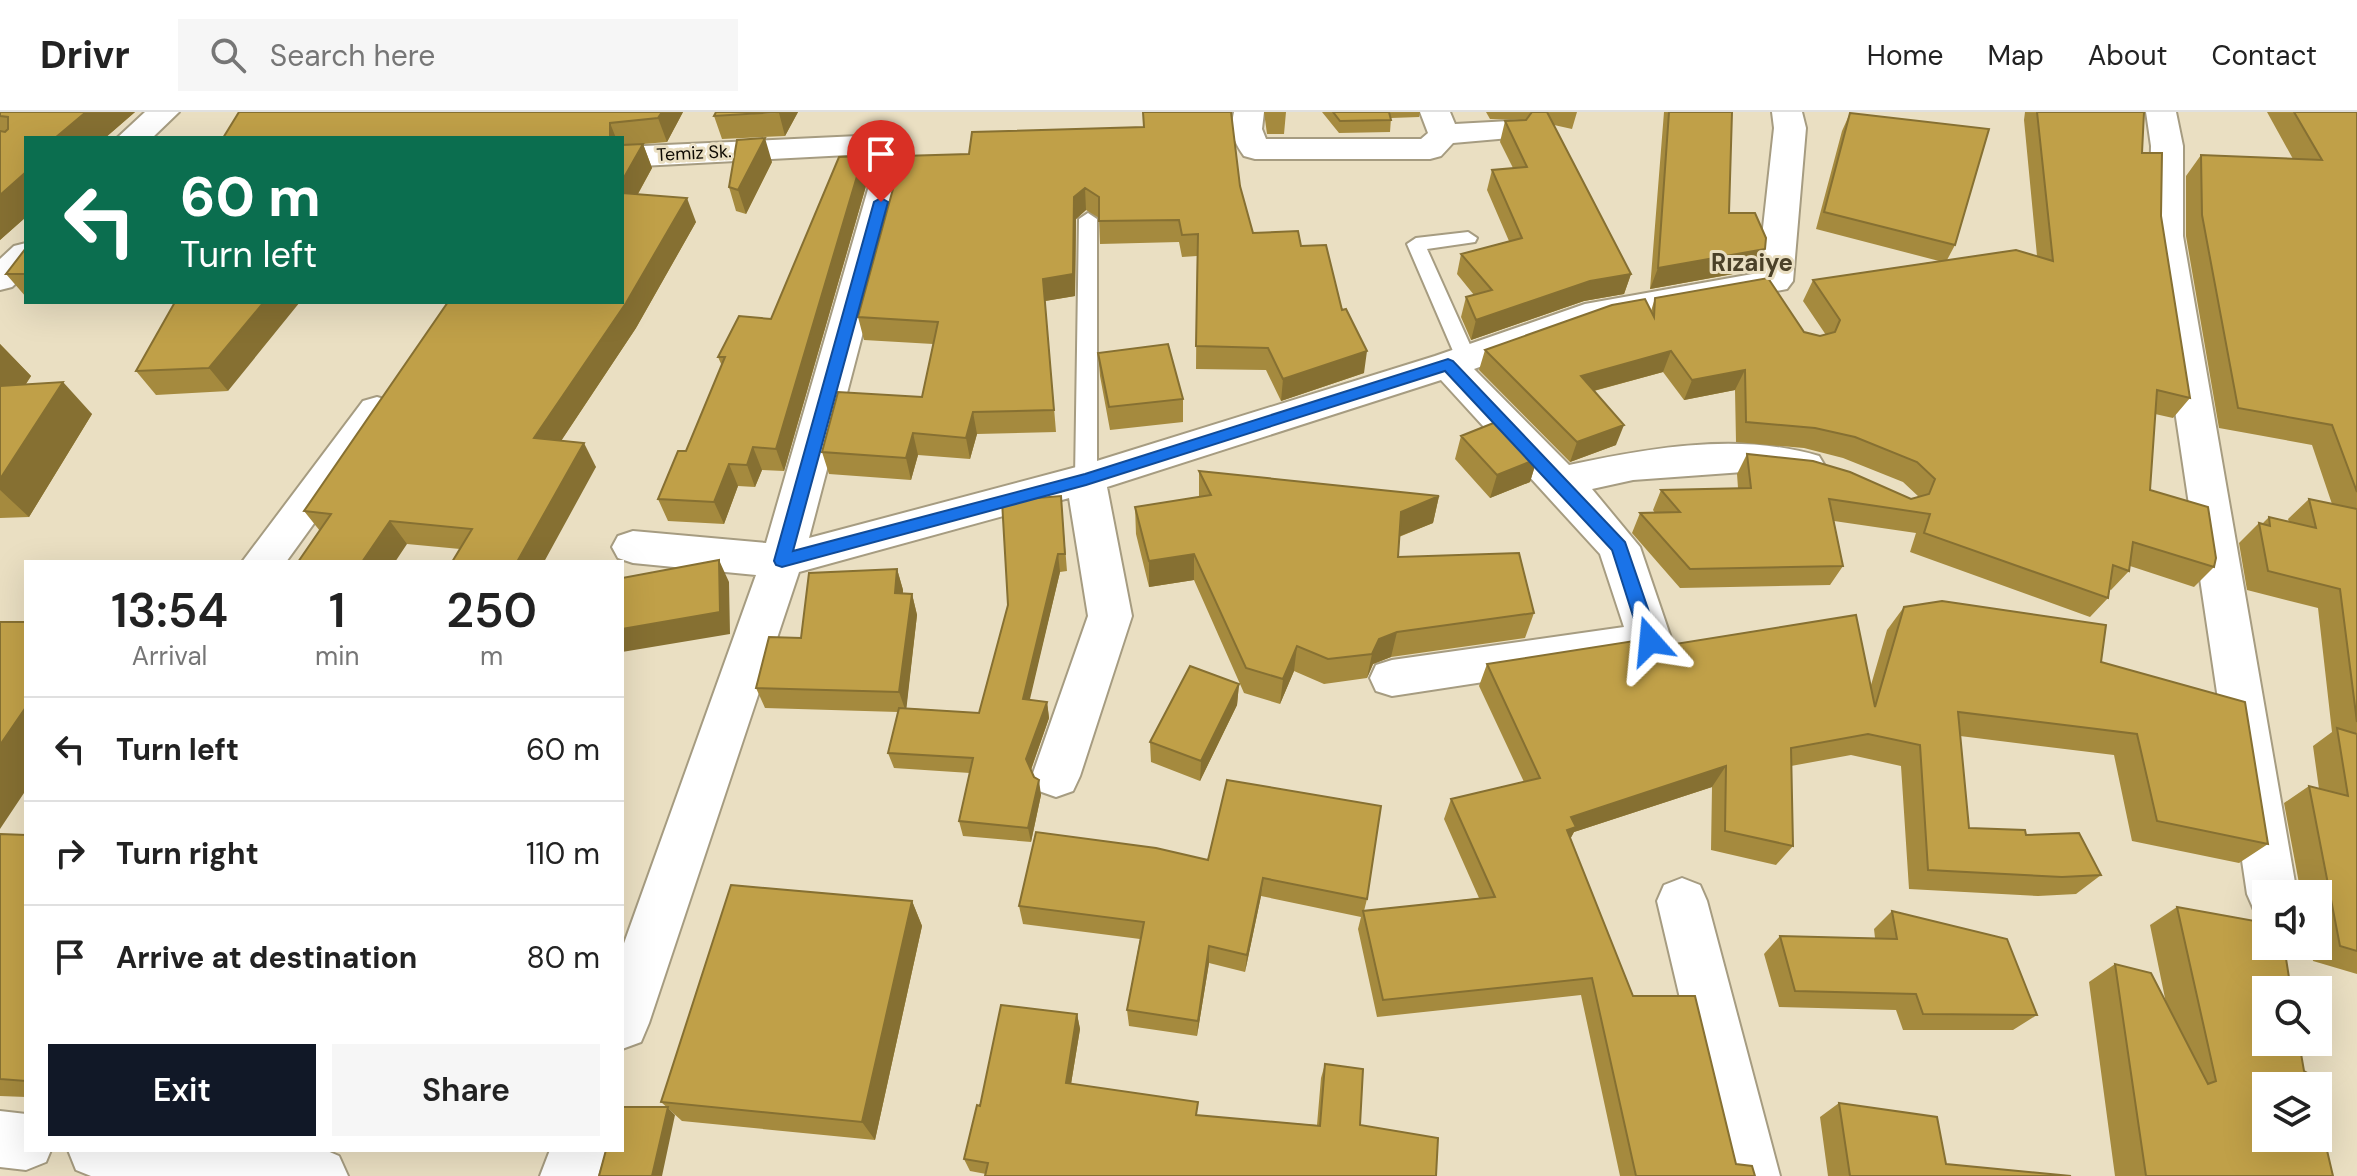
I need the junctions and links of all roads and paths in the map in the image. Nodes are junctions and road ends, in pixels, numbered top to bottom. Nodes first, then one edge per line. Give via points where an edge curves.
1 (164, 112) edge
2 (179, 112) edge
3 (870, 112) edge
4 (1249, 112) edge
5 (1787, 112) edge
6 (2161, 112) edge
7 (1439, 123) edge
8 (1510, 130) edge
9 (135, 136) edge
10 (153, 136) edge
11 (624, 157) edge
12 (885, 158) junction
13 (1088, 219) dead end
14 (24, 237) edge
15 (1468, 238) dead end
16 (24, 256) edge
17 (0, 258) edge
18 (0, 279) edge
19 (1457, 361) junction
20 (402, 376) edge
21 (1839, 473) edge
22 (1086, 479) junction
23 (1561, 481) junction
24 (633, 547) dead end
25 (264, 560) edge
26 (782, 561) junction
27 (1392, 678) dead end
28 (1056, 776) dead end
29 (2270, 880) edge
30 (1682, 901) dead end
31 (624, 1017) edge
32 (0, 1139) edge
33 (24, 1142) edge
34 (113, 1152) edge
35 (577, 1152) edge
36 (319, 1176) edge
37 (569, 1176) edge
38 (1751, 1176) edge

1 - 9 street
2 - 10 street
3 - 12 street
4 - 7 street via 1246,129 1255,149 1430,149
5 - 19 street via 1777,294 1598,312
6 - 29 street via 2167,146 2166,236
7 - 8 street
11 - 12 street, Temiz Sk.
12 - 26 street
13 - 22 lane
14 - 17 street
15 - 19 lane via 1416,244
16 - 18 street
19 - 22 street
19 - 23 street
20 - 25 street
21 - 23 street via 1757,457 1633,466
22 - 26 street
22 - 28 street via 1110,616
23 - 27 street via 1619,547 1650,641
24 - 26 street
26 - 31 street
30 - 38 street
32 - 33 street
34 - 36 street
35 - 37 street

